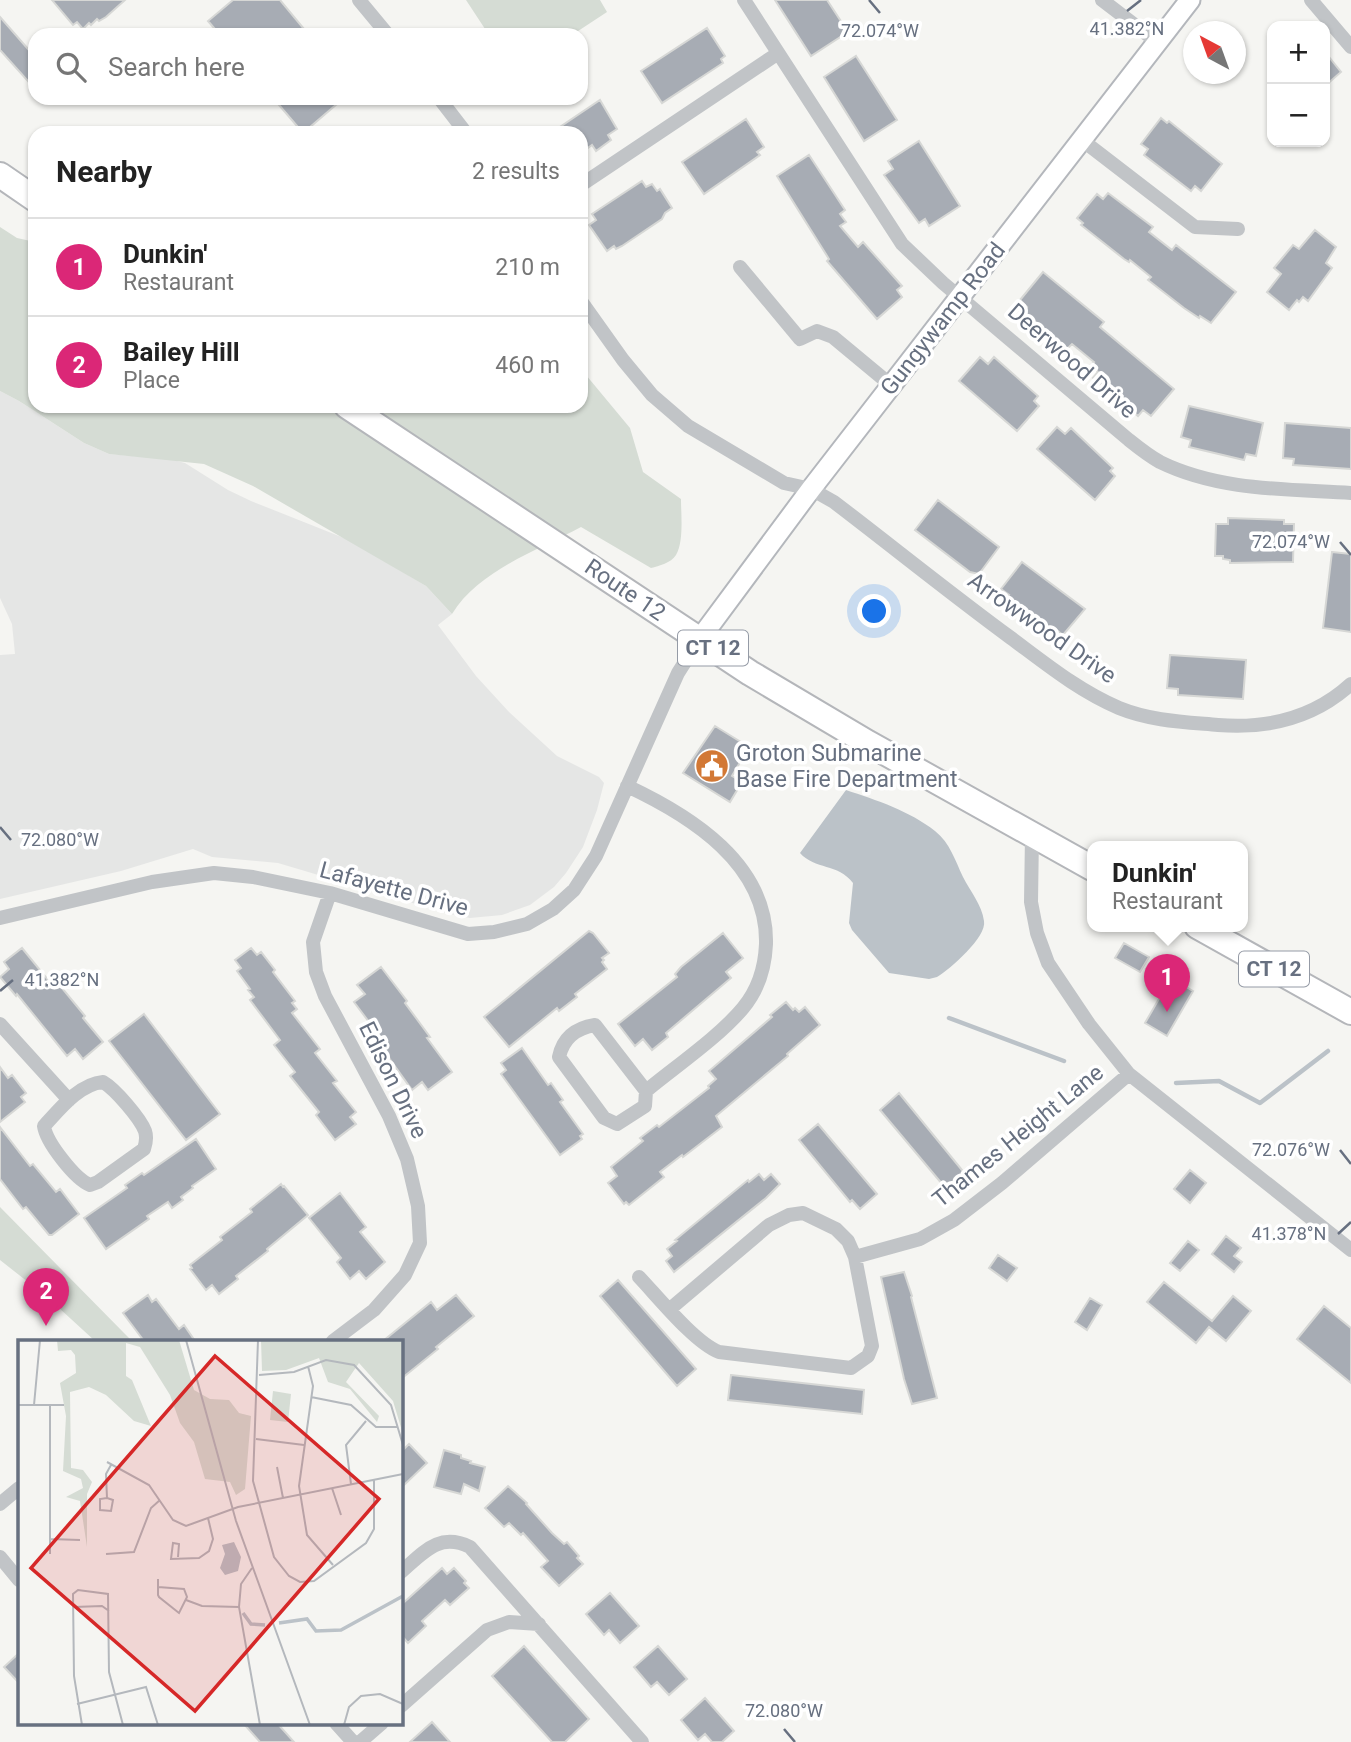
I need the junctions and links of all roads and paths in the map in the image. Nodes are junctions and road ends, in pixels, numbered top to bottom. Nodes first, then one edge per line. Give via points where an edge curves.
1 (359, 0) edge
2 (744, 0) edge
3 (1102, 0) edge
4 (1189, 0) edge
5 (1311, 0) edge
6 (382, 28) edge
7 (1157, 42) junction
8 (1351, 47) edge
9 (777, 54) junction
10 (444, 105) edge
11 (461, 126) edge
12 (1082, 140) junction
13 (0, 175) edge
14 (588, 180) edge
15 (28, 194) edge
16 (1238, 229) dead end
17 (740, 267) dead end
18 (960, 297) junction
19 (588, 311) edge
20 (892, 386) junction
21 (358, 413) edge
22 (811, 489) junction
23 (1351, 493) edge
24 (699, 640) junction
25 (1351, 684) edge
26 (627, 786) junction
27 (1032, 835) junction
28 (1087, 865) edge
29 (330, 893) junction
30 (0, 918) edge
31 (1208, 932) edge
32 (1351, 1012) edge
33 (0, 1024) edge
34 (1129, 1074) junction
35 (646, 1091) junction
36 (69, 1100) junction
37 (1351, 1250) edge
38 (855, 1257) junction
39 (639, 1277) dead end
40 (670, 1309) junction
41 (334, 1340) edge
42 (18, 1489) edge
43 (0, 1504) edge
44 (0, 1557) edge
45 (402, 1571) edge
46 (18, 1579) edge
47 (539, 1624) junction
48 (402, 1705) edge
49 (337, 1724) edge
50 (381, 1724) edge
51 (353, 1742) edge
52 (360, 1742) edge
53 (642, 1742) edge

1 - 6 street
2 - 9 street, Deerwood Drive
3 - 7 street
4 - 7 street, Gungywamp Road
5 - 8 street
7 - 12 street, Gungywamp Road
9 - 14 street
9 - 18 street, Deerwood Drive via 902,244
10 - 11 street
12 - 16 street via 1195,227
12 - 18 street, Gungywamp Road
13 - 15 highway
17 - 20 street via 800,339 817,331 833,337
18 - 20 street, Gungywamp Road
18 - 23 street, Deerwood Drive via 1158,461 1238,486
19 - 22 street, Arrowwood Drive via 645,386 688,426 784,483
20 - 22 street, Gungywamp Road
21 - 24 highway, Route 12 / CT 12
22 - 24 street, Gungywamp Road
22 - 25 street, Arrowwood Drive via 1069,681 1120,708 1167,721 1263,725 1314,711
24 - 26 street, Lafayette Drive via 678,673
24 - 27 highway, Route 12 / CT 12 via 809,709
26 - 29 street, Lafayette Drive via 596,856 574,890 554,909 527,924 468,934
26 - 35 street via 708,834 737,860 760,904 766,933 765,960 744,1007
27 - 28 highway, Route 12 / CT 12
27 - 34 street via 1031,902 1048,962
29 - 30 street, Lafayette Drive via 214,873 152,882
29 - 41 street, Edison Drive via 313,942 316,972 407,1159 418,1206 420,1243 405,1275 382,1301
31 - 32 highway, CT 12
33 - 36 street
34 - 37 street
34 - 38 street, Thames Height Lane via 954,1220 920,1239
35 - 35 street via 595,1025 581,1028 562,1043 559,1057 604,1118 617,1124 645,1106
36 - 36 street via 44,1126 45,1136 85,1184 98,1182 144,1149 143,1127 111,1087 96,1083
38 - 40 street via 836,1229 803,1213 789,1214 769,1225
38 - 40 street via 872,1346 868,1356 851,1368 719,1352 708,1348
39 - 40 street
42 - 43 street
44 - 46 street
45 - 47 street via 439,1542 457,1541 470,1547
47 - 48 street via 509,1622 487,1630
47 - 53 street
49 - 51 street
50 - 52 street

